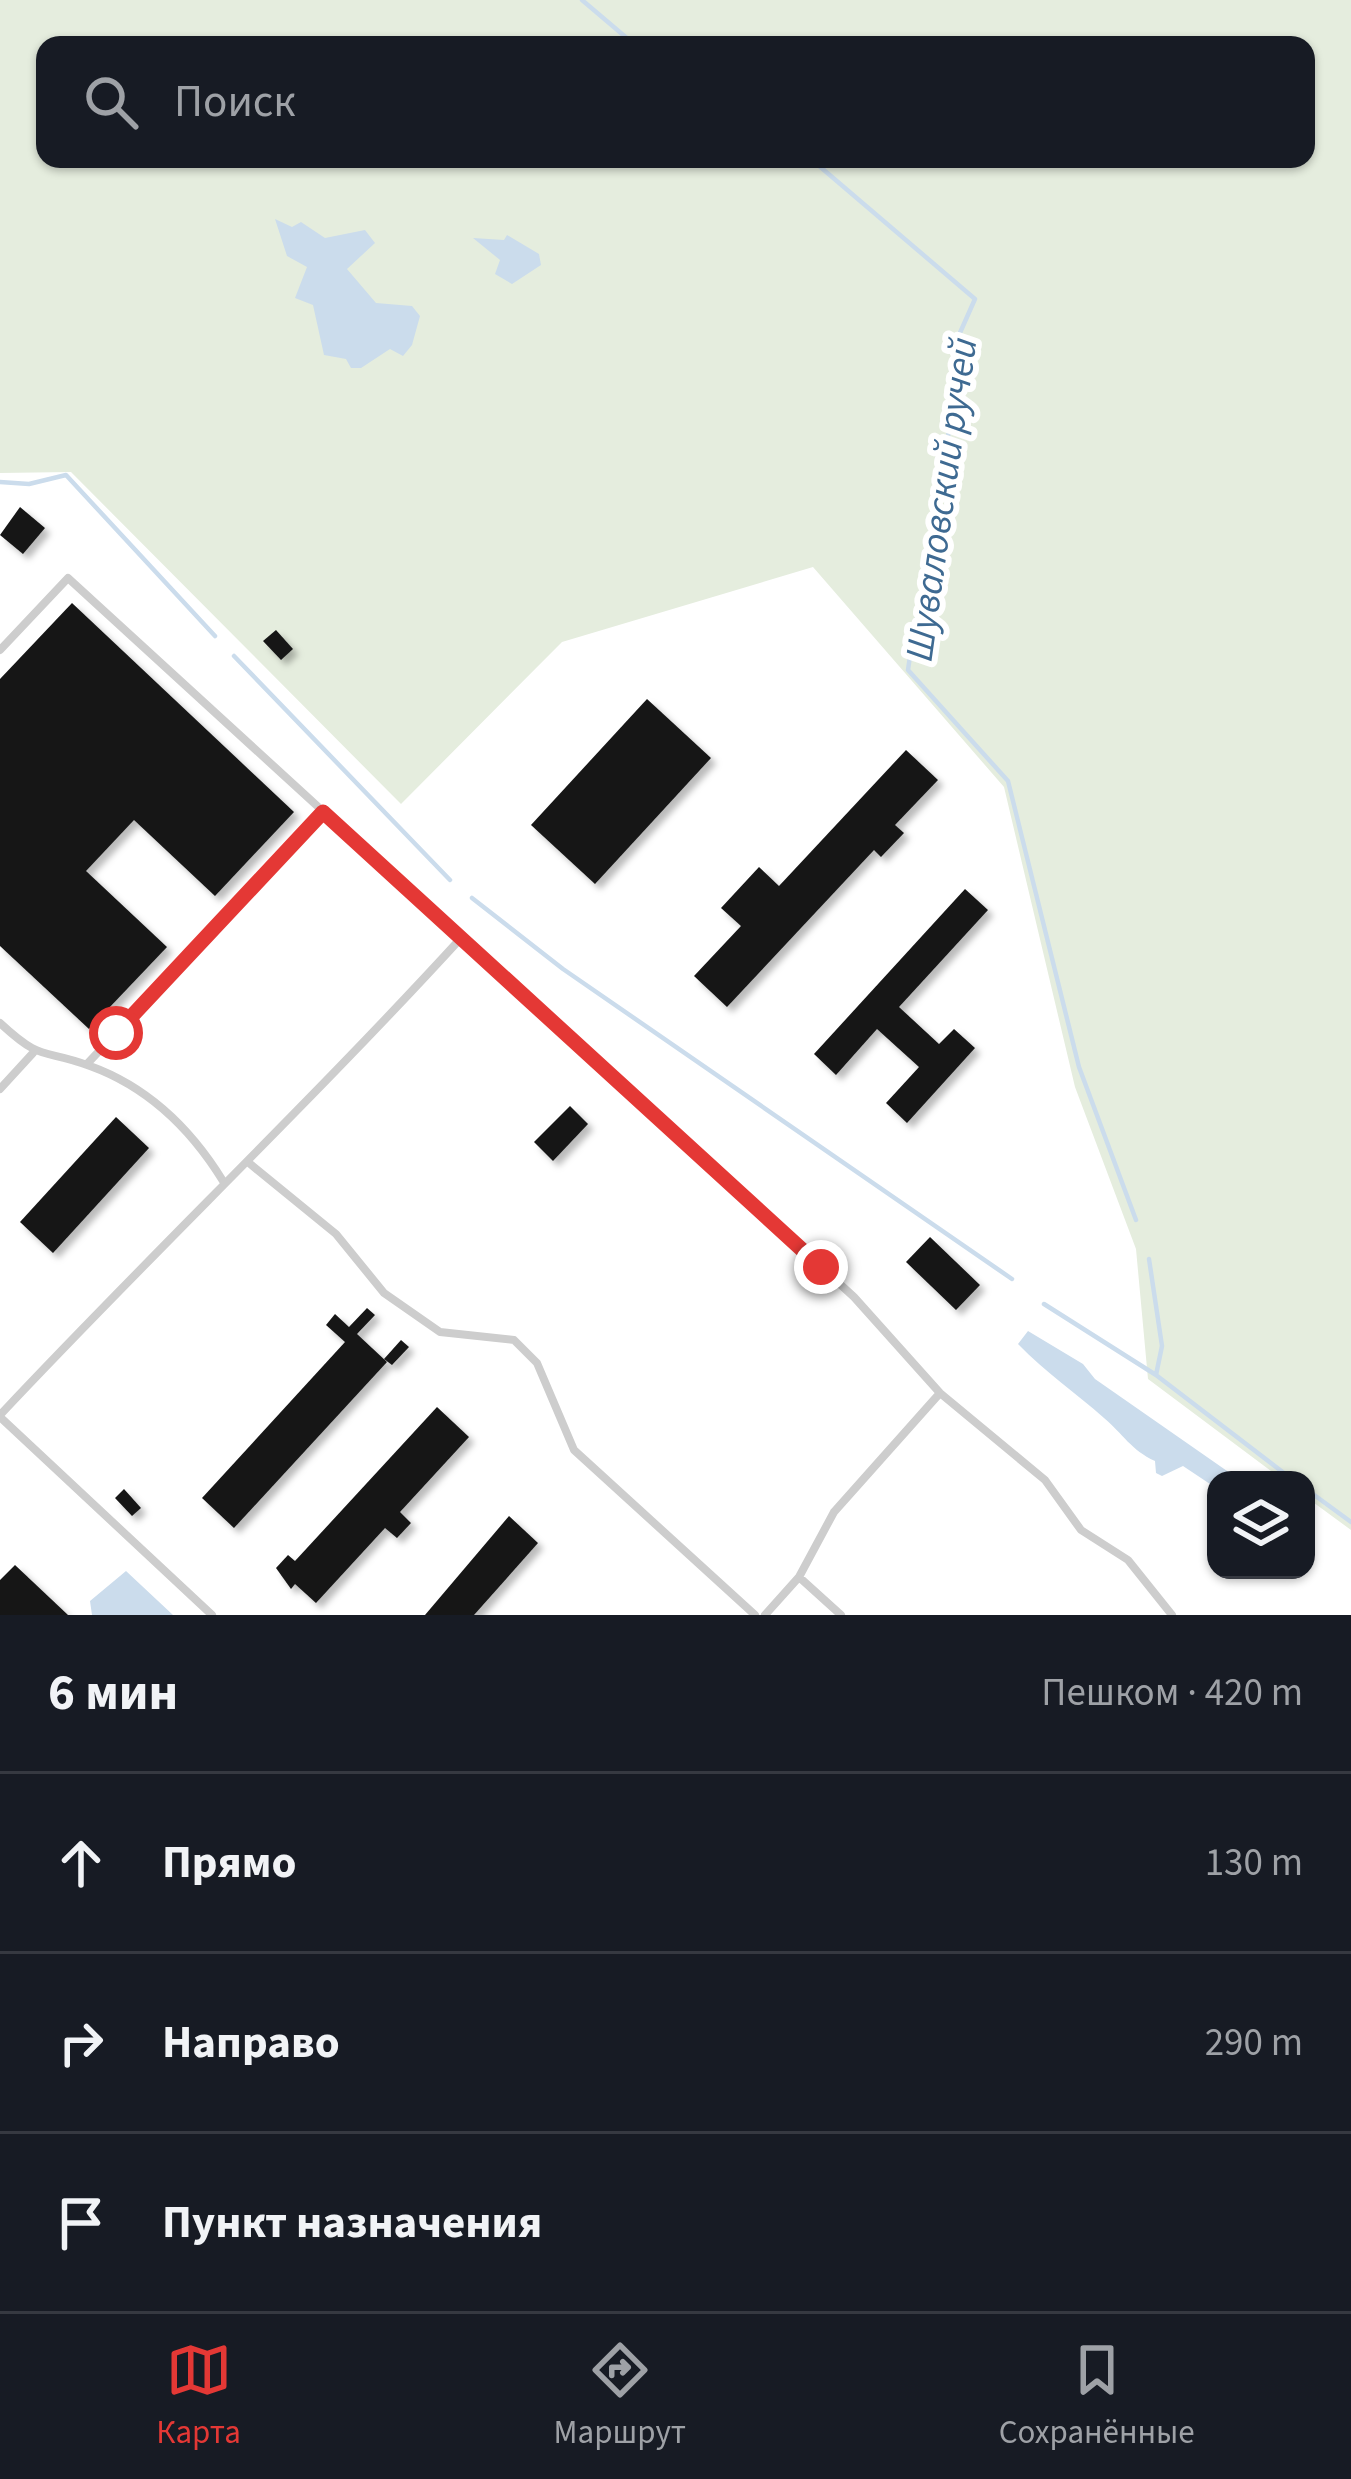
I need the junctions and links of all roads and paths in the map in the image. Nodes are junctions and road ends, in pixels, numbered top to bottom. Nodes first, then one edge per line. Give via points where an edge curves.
1 (0, 650) edge
2 (323, 812) junction
3 (462, 937) junction
4 (0, 1024) edge
5 (33, 1053) junction
6 (87, 1064) junction
7 (0, 1089) edge
8 (249, 1162) junction
9 (223, 1180) junction
10 (940, 1393) junction
11 (0, 1416) edge
12 (799, 1577) junction
13 (212, 1615) edge
14 (755, 1615) edge
15 (765, 1615) edge
16 (841, 1615) edge
17 (1172, 1615) edge

1 - 2 lane via 68,578
2 - 3 lane
2 - 6 lane
3 - 8 lane
3 - 10 lane via 854,1297
4 - 5 lane
5 - 6 lane
5 - 7 lane
6 - 9 lane via 132,1084 181,1124
8 - 9 lane
8 - 14 lane via 336,1234 384,1294 440,1332 514,1340 537,1364 574,1450
9 - 11 lane
10 - 12 lane via 834,1512
10 - 17 lane via 1045,1480 1082,1530 1128,1560
11 - 13 lane
12 - 15 lane
12 - 16 lane

